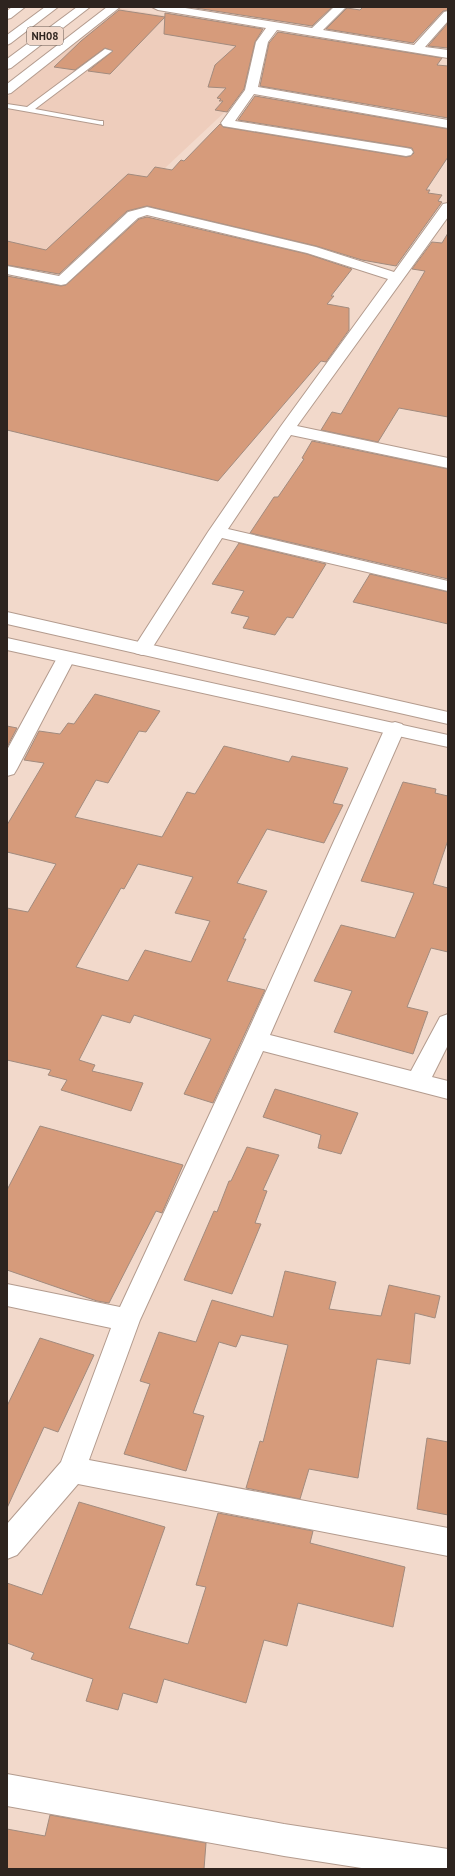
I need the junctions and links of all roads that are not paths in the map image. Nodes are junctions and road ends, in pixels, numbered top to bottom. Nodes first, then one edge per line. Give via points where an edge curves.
1 (19, 7) edge
2 (52, 7) edge
3 (84, 7) edge
4 (114, 7) edge
5 (158, 7) edge
6 (340, 7) edge
7 (211, 11) edge
8 (448, 14) edge
9 (7, 16) edge
10 (274, 25) junction
11 (315, 32) junction
12 (7, 41) edge
13 (418, 48) junction
14 (108, 51) dead end
15 (448, 54) edge
16 (7, 65) edge
17 (7, 90) edge
18 (251, 90) junction
19 (7, 106) edge
20 (28, 110) junction
21 (100, 123) dead end
22 (448, 124) edge
23 (406, 152) dead end
24 (448, 207) edge
25 (7, 270) edge
26 (396, 277) junction
27 (288, 429) junction
28 (448, 463) edge
29 (217, 532) junction
30 (448, 586) edge
31 (7, 618) edge
32 (7, 644) edge
33 (142, 649) junction
34 (66, 658) junction
35 (448, 718) edge
36 (395, 728) junction
37 (448, 741) edge
38 (7, 769) edge
39 (448, 1023) edge
40 (256, 1040) junction
41 (417, 1082) junction
42 (448, 1090) edge
43 (7, 1295) edge
44 (127, 1320) junction
45 (72, 1470) junction
46 (448, 1542) edge
47 (7, 1545) edge
48 (7, 1790) edge
49 (448, 1865) edge

1 - 9 main road
2 - 12 main road, NH08
3 - 16 main road, NH08
4 - 17 main road
5 - 7 main road
6 - 11 main road
7 - 10 main road
8 - 13 main road
10 - 11 main road
10 - 18 main road via 262,42
11 - 13 main road
13 - 15 main road
14 - 20 lane
18 - 22 main road
18 - 23 main road via 227,123
19 - 20 lane
20 - 21 lane
24 - 26 main road
25 - 26 main road via 61,281 133,215 147,211 311,250
26 - 27 main road
27 - 28 main road
27 - 29 main road
29 - 30 main road
29 - 33 main road
31 - 33 main road
32 - 34 main road
33 - 35 main road
34 - 36 main road
34 - 38 main road
36 - 37 main road
36 - 40 main road
39 - 41 main road
40 - 41 main road
40 - 44 main road
41 - 42 main road
43 - 44 main road
44 - 45 main road
45 - 46 main road
45 - 47 main road
48 - 49 main road via 284,1840

